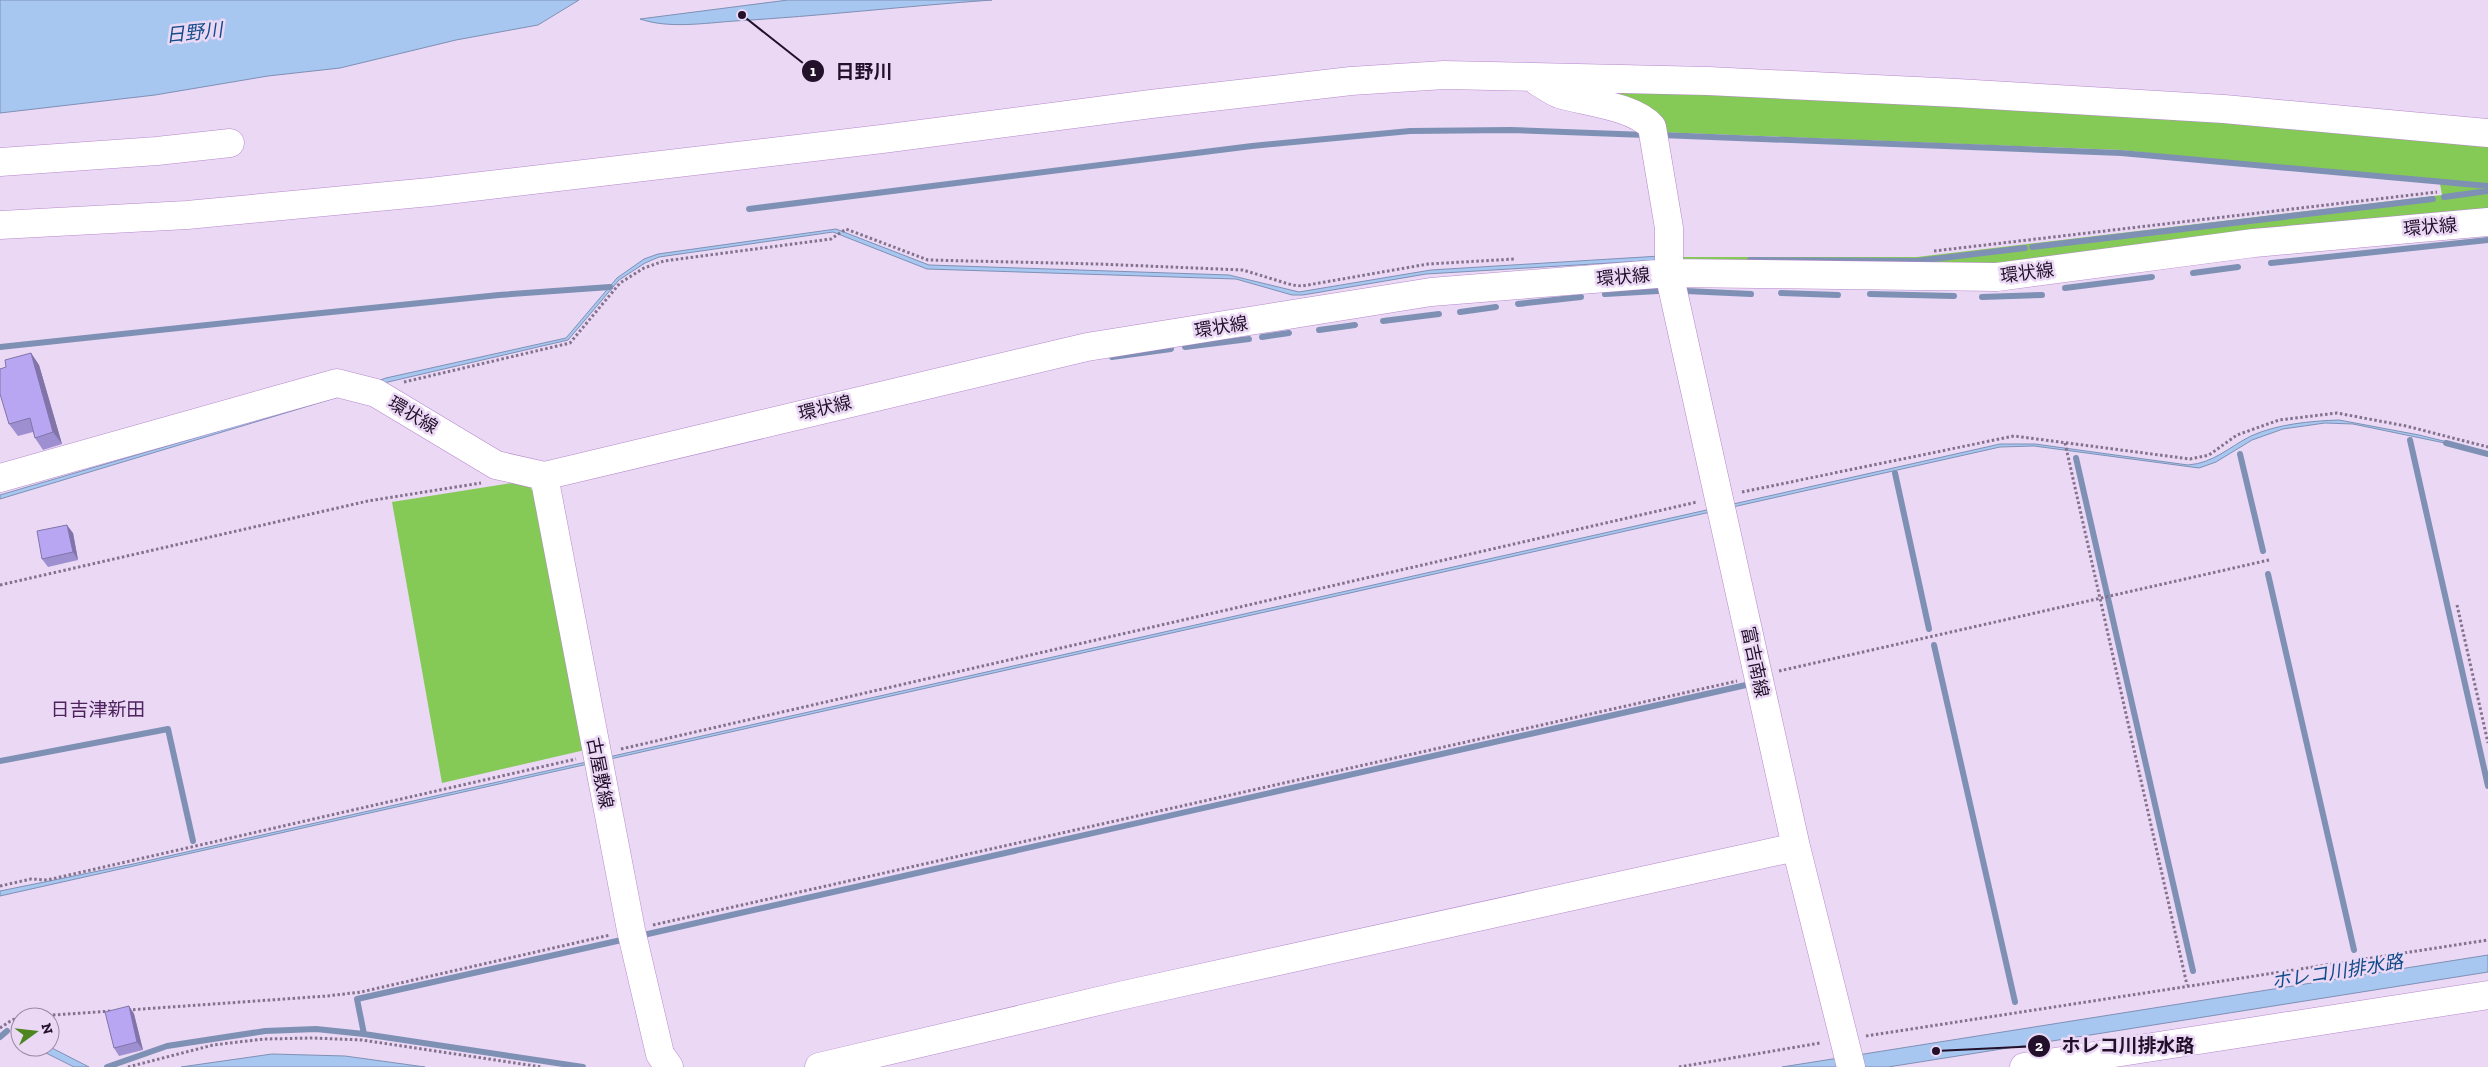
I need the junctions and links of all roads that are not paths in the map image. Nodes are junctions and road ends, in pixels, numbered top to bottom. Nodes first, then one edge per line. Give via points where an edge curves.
1 (1531, 77) junction
2 (2488, 133) edge
3 (230, 143) dead end
4 (0, 162) edge
5 (2488, 222) edge
6 (0, 225) edge
7 (1668, 273) junction
8 (544, 476) junction
9 (0, 478) edge
10 (1796, 847) junction
11 (2488, 995) edge
12 (1848, 1052) edge
13 (669, 1067) edge
14 (818, 1067) edge
15 (2024, 1067) edge

1 - 2 street via 1708,81 1977,94 2224,109
1 - 6 street via 1444,75 1351,81 440,191 187,216
1 - 7 street, 富吉南線 via 1557,93 1632,114 1646,120 1652,127 1669,228
3 - 4 street
5 - 7 street, 環状線 via 2254,243 1997,277
7 - 8 street, 環状線 via 1431,292 1087,347
7 - 10 street, 富吉南線
8 - 9 street, 環状線 via 496,465 376,393 337,383
8 - 13 street, 古屋敷線 via 631,930 660,1054
10 - 12 street, 富吉南線
10 - 14 street via 1124,995
11 - 15 street

